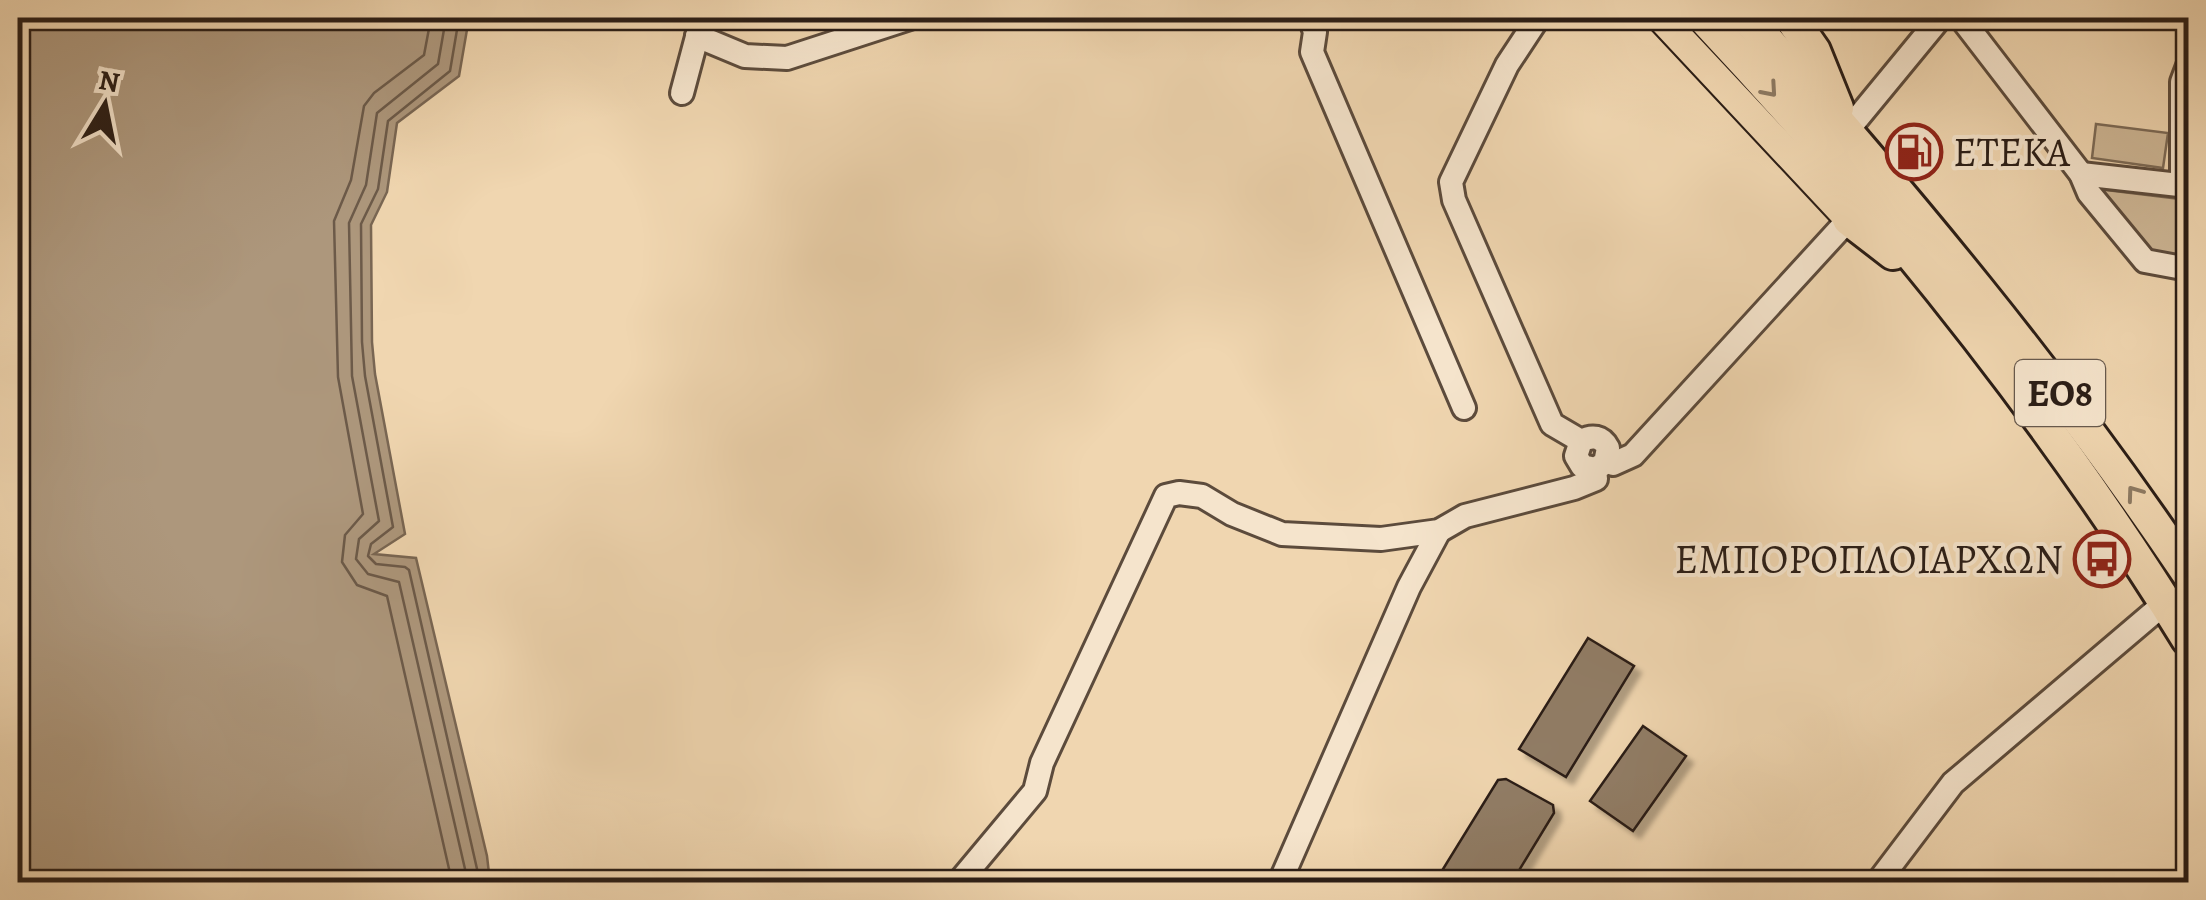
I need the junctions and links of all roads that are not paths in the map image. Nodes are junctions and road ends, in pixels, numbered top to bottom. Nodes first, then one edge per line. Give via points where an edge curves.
1 (910, 18) edge
2 (1310, 18) edge
3 (1538, 18) edge
4 (1660, 18) edge
5 (1704, 18) edge
6 (1747, 18) edge
7 (1791, 18) edge
8 (1940, 18) edge
9 (1961, 18) edge
10 (700, 27) edge
11 (2188, 66) edge
12 (682, 93) dead end
13 (1846, 130) junction
14 (2081, 174) junction
15 (2185, 186) edge
16 (1848, 220) junction
17 (2188, 269) edge
18 (1943, 294) junction
19 (1464, 408) dead end
20 (1605, 467) junction
21 (1439, 530) junction
22 (2188, 574) edge
23 (2166, 602) junction
24 (2188, 639) edge
25 (959, 882) edge
26 (1280, 882) edge
27 (1878, 882) edge

1 - 10 street via 787,58 745,56
2 - 19 street via 1312,52
3 - 20 street via 1507,65 1451,182 1552,424 1581,441 1600,439 1608,448
4 - 16 main road
5 -> 18 highway, ΕΟ8
6 - 13 highway, ΕΟ8
7 - 13 highway via 1814,50
8 - 13 street
9 - 14 street
10 - 12 street
11 - 15 street via 2182,82
22 -> 13 highway, ΕΟ8 via 2080,419
14 - 15 street
14 - 17 street via 2145,262
16 - 18 highway
16 - 20 street via 1633,456
18 - 23 highway, ΕΟ8
20 - 21 street via 1574,488 1465,516
21 - 25 street via 1381,540 1282,534 1202,496 1166,496 1034,791
21 - 26 street
23 - 24 highway, ΕΟ8
23 - 27 street via 1953,782

